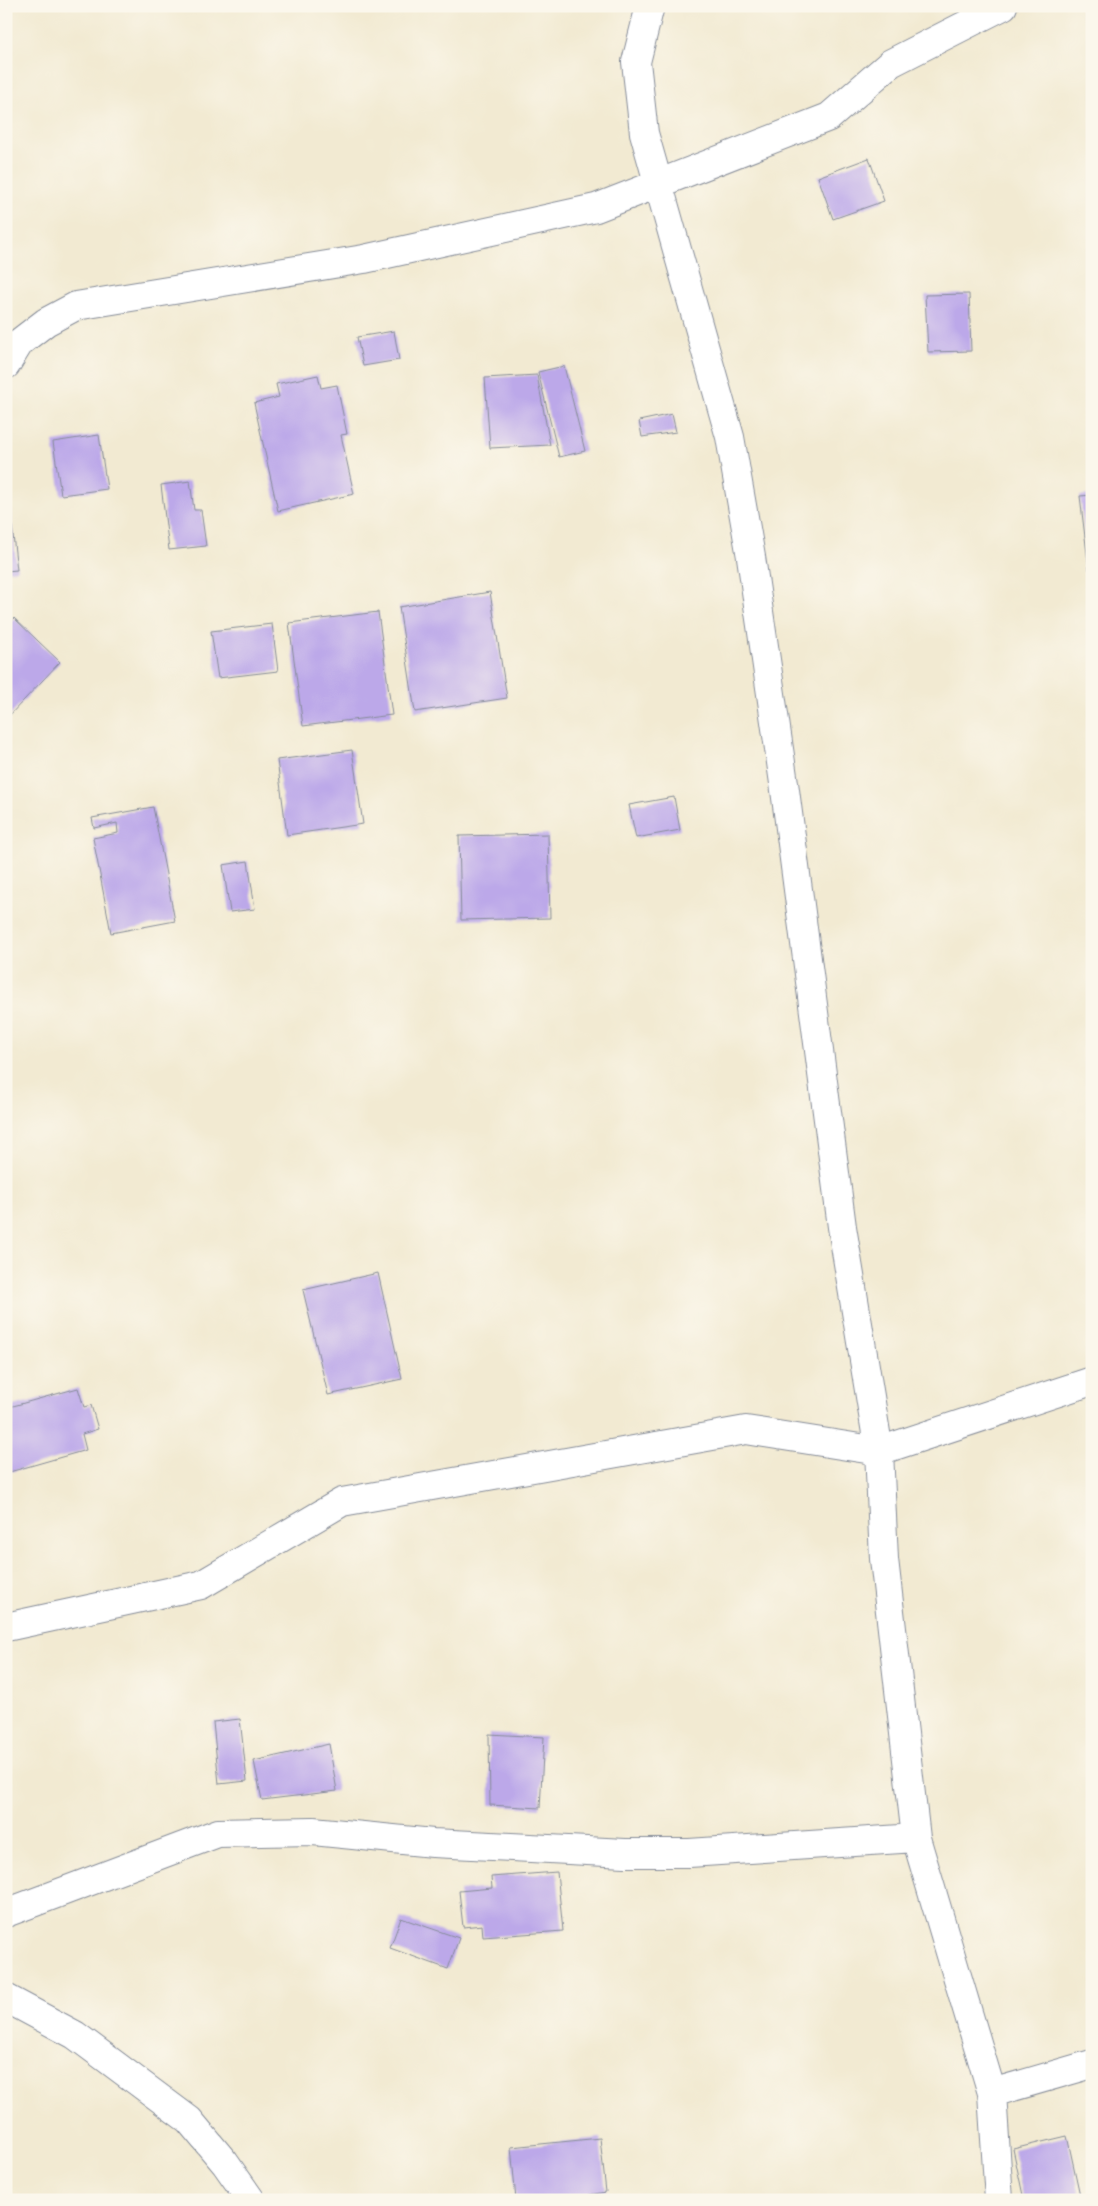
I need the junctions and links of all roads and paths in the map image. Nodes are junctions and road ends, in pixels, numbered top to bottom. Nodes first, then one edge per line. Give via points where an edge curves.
1 (650, 6) edge
2 (1003, 6) edge
3 (657, 183) junction
4 (6, 365) edge
5 (1092, 1381) edge
6 (879, 1452) junction
7 (6, 1627) edge
8 (916, 1838) junction
9 (6, 1913) edge
10 (6, 1998) edge
11 (1092, 2064) edge
12 (992, 2093) junction
13 (251, 2200) edge
14 (999, 2200) edge

1 - 3 street via 636,62 644,133
2 - 3 street via 892,63 829,117
3 - 4 street via 596,208 364,259 76,306 46,322 20,342
3 - 6 street via 730,437 735,465 785,790 842,1227
5 - 6 street
6 - 7 street via 746,1430 342,1502 201,1585
6 - 8 street via 884,1559
8 - 9 street via 690,1853 634,1853 433,1843 313,1831 218,1832
8 - 12 street
10 - 13 street via 75,2036 189,2120
11 - 12 street
12 - 14 street

